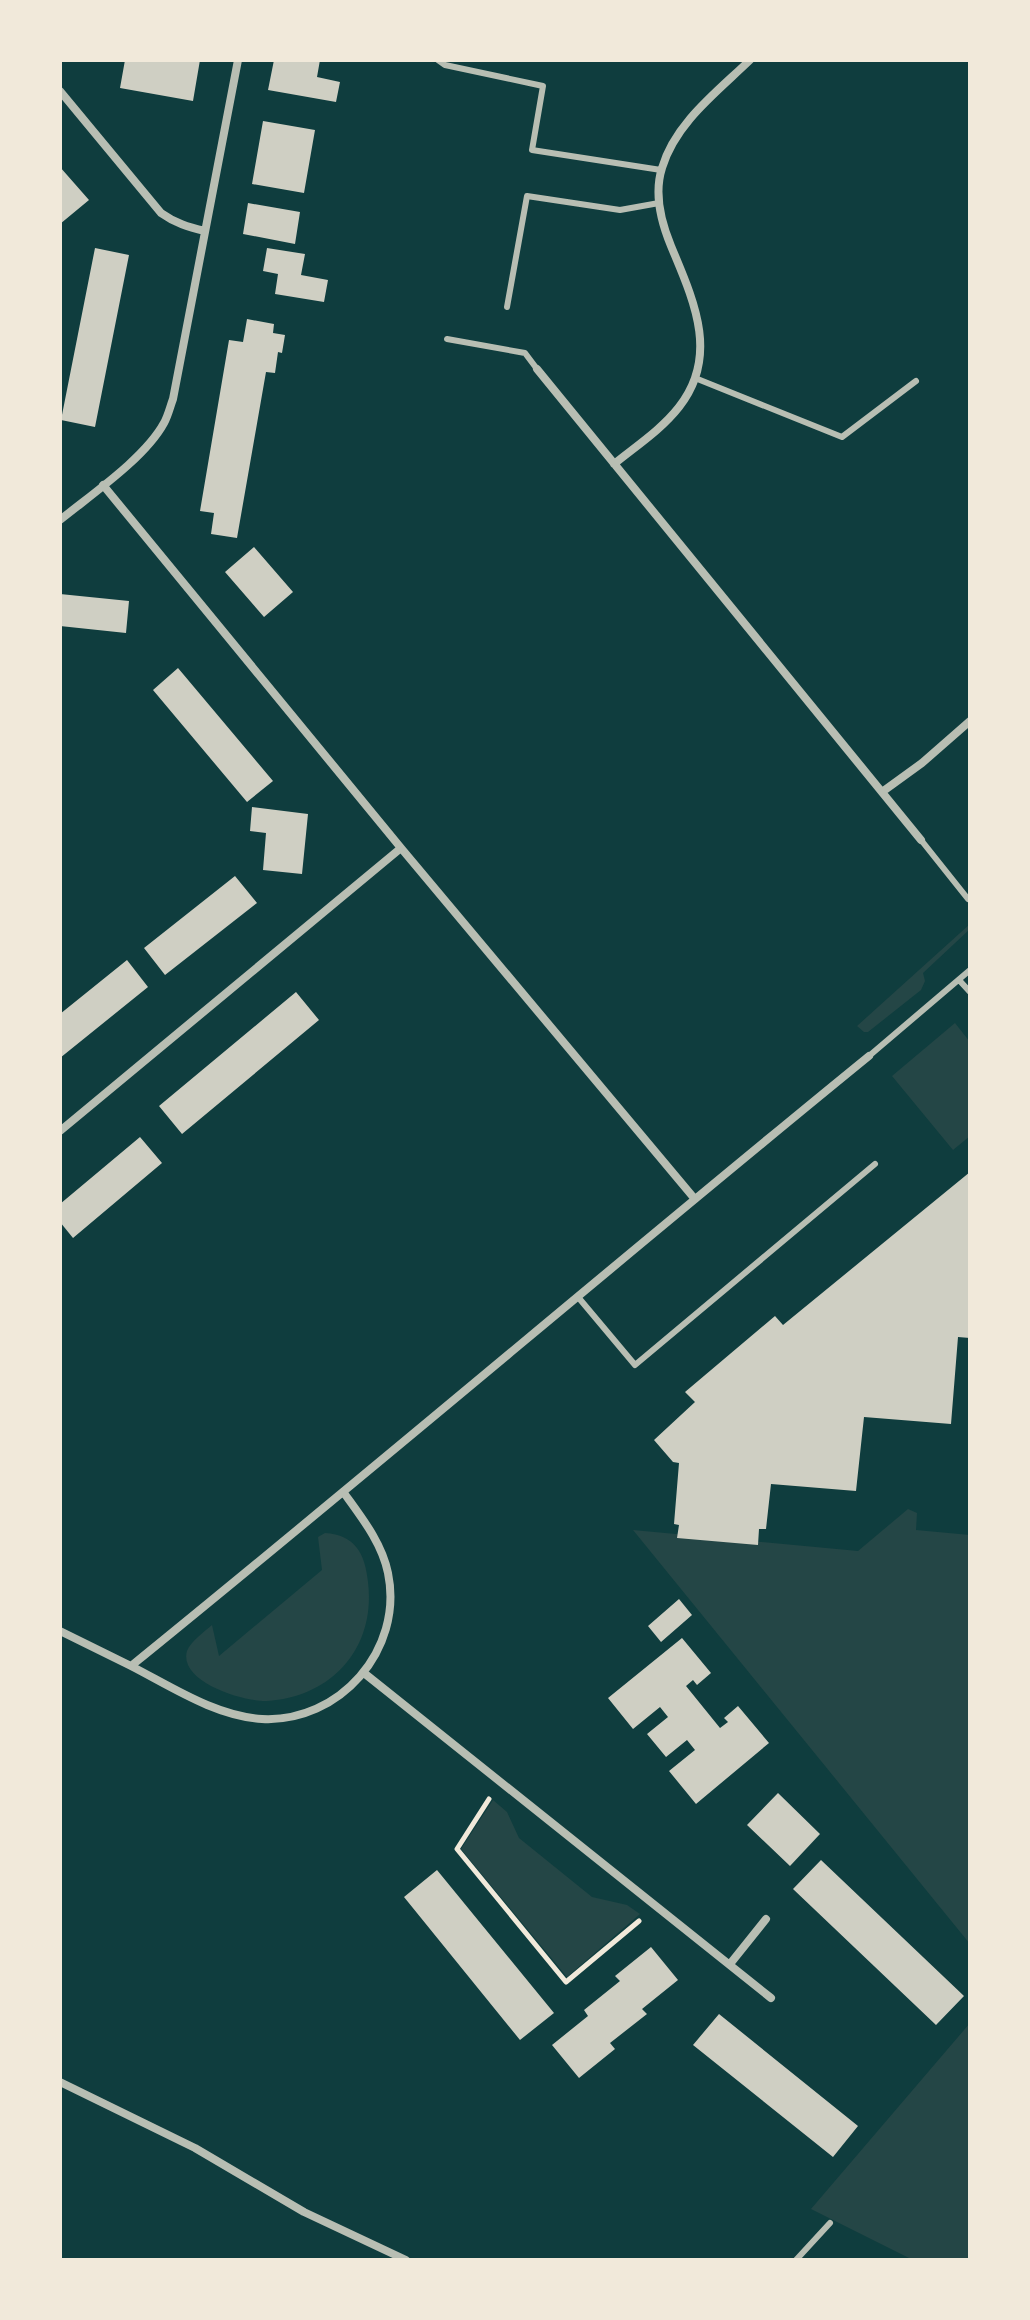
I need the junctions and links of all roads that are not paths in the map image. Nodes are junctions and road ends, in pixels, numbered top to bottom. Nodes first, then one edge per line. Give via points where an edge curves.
1 (238, 60) edge
2 (438, 60) edge
3 (750, 60) edge
4 (60, 91) edge
5 (661, 170) junction
6 (659, 203) junction
7 (205, 231) junction
8 (507, 307) dead end
9 (447, 339) dead end
10 (537, 369) joint
11 (695, 378) junction
12 (916, 381) dead end
13 (614, 464) junction
14 (103, 485) junction
15 (60, 520) edge
16 (970, 721) edge
17 (882, 792) junction
18 (921, 840) joint
19 (401, 848) junction
20 (968, 899) dead end
21 (970, 970) edge
22 (959, 980) junction
23 (970, 992) edge
24 (869, 1056) joint
25 (60, 1131) edge
26 (875, 1164) dead end
27 (694, 1198) junction
28 (578, 1297) junction
29 (344, 1493) junction
30 (60, 1631) edge
31 (131, 1666) junction
32 (364, 1673) junction
33 (766, 1919) dead end
34 (730, 1964) junction
35 (771, 1998) dead end
36 (60, 2082) edge
37 (830, 2223) dead end
38 (390, 2257) edge
39 (406, 2260) edge
40 (796, 2260) edge

1 - 7 street
2 - 5 lane via 543,86 532,150
3 - 5 street via 679,133
4 - 7 street via 161,213
5 - 6 street
6 - 8 lane via 620,210 527,196
6 - 11 street via 699,323
7 - 14 street via 166,420 154,439
9 - 10 lane via 525,353
10 - 13 street
11 - 12 lane via 842,437
11 - 13 street via 678,408
13 - 17 street
14 - 15 street
14 - 19 street
16 - 17 street
17 - 18 street
18 - 20 lane
19 - 25 street
19 - 27 street
21 - 22 lane
22 - 23 lane
22 - 24 lane
24 - 27 street
26 - 28 lane via 635,1365
27 - 28 street
28 - 29 street
29 - 31 street
29 - 32 street via 379,1548 390,1587 387,1623
30 - 31 street
31 - 32 street via 218,1709 259,1719 317,1709
32 - 34 street
33 - 34 street
34 - 35 street
36 - 38 street via 195,2148
37 - 40 lane
38 - 39 street

